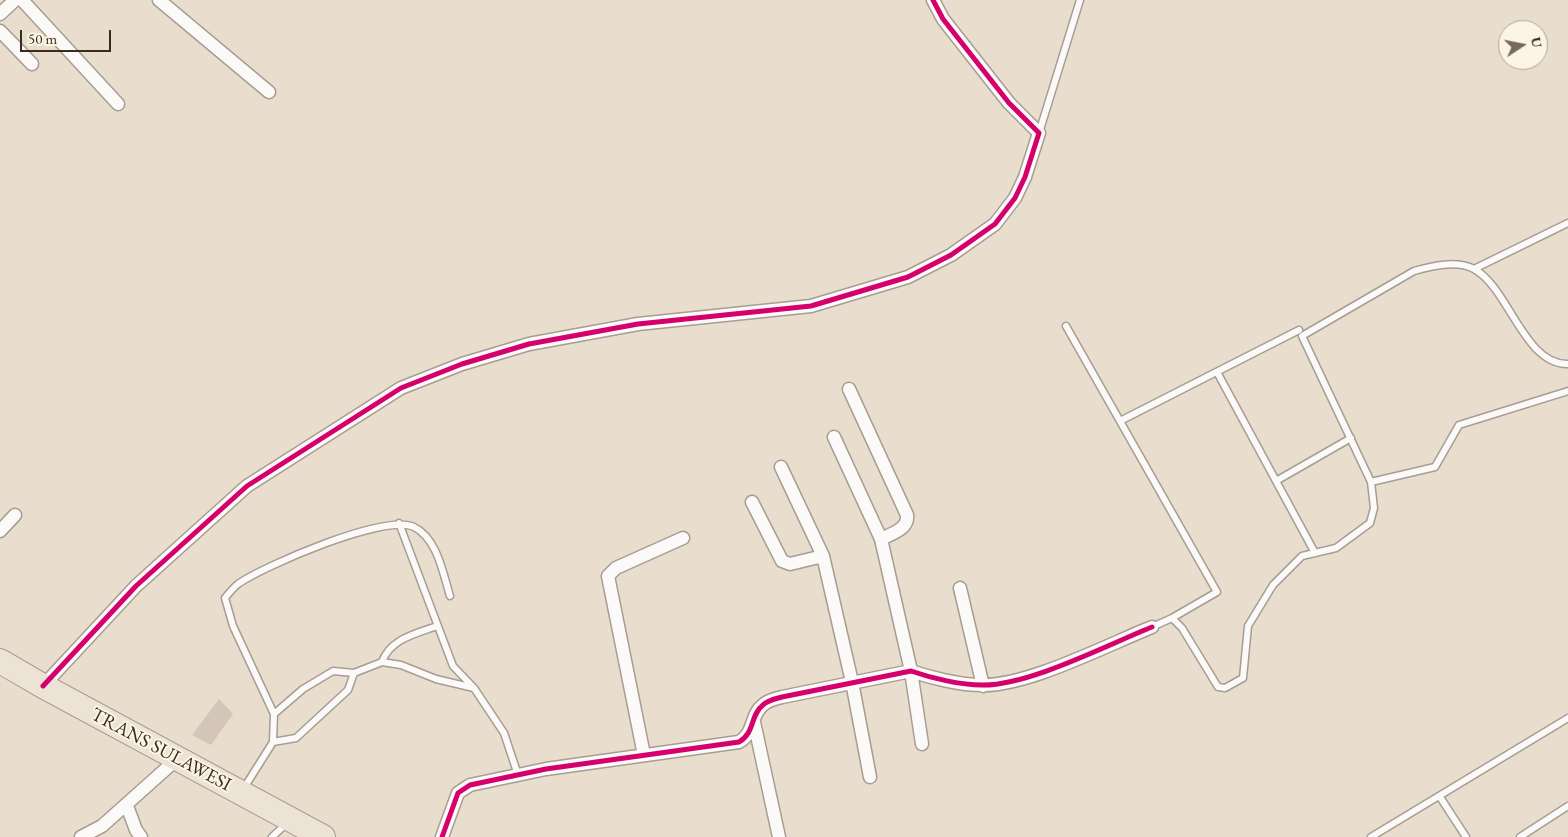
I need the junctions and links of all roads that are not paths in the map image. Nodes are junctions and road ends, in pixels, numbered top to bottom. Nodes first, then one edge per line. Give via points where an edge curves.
1 (15, 0) edge
2 (22, 0) edge
3 (159, 0) edge
4 (933, 0) edge
5 (1080, 0) edge
6 (0, 14) edge
7 (0, 31) edge
8 (32, 64) dead end
9 (269, 92) dead end
10 (118, 104) dead end
11 (1039, 133) junction
12 (1568, 223) edge
13 (1474, 269) junction
14 (1066, 326) dead end
15 (1299, 330) dead end
16 (1568, 364) edge
17 (1217, 372) junction
18 (849, 389) dead end
19 (1568, 392) edge
20 (1120, 421) junction
21 (834, 438) dead end
22 (1351, 438) junction
23 (781, 467) dead end
24 (1276, 481) junction
25 (1371, 482) junction
26 (752, 502) dead end
27 (15, 515) dead end
28 (398, 523) junction
29 (0, 531) edge
30 (683, 538) dead end
31 (880, 540) junction
32 (1315, 553) junction
33 (823, 556) junction
34 (960, 588) dead end
35 (450, 596) dead end
36 (1172, 618) junction
37 (436, 626) junction
38 (1152, 627) joint
39 (0, 661) edge
40 (382, 662) junction
41 (911, 670) junction
42 (354, 674) junction
43 (852, 682) junction
44 (43, 686) junction
45 (983, 686) junction
46 (474, 688) junction
47 (274, 714) junction
48 (1568, 718) edge
49 (754, 722) junction
50 (273, 742) junction
51 (922, 744) dead end
52 (644, 755) junction
53 (177, 760) junction
54 (518, 775) junction
55 (870, 777) dead end
56 (241, 792) junction
57 (1440, 796) junction
58 (127, 806) junction
59 (1568, 806) edge
60 (289, 820) junction
61 (81, 837) edge
62 (141, 837) edge
63 (272, 837) edge
64 (323, 837) edge
65 (442, 837) edge
66 (779, 837) edge
67 (1370, 837) edge
68 (1466, 837) edge
69 (1520, 837) edge

1 - 6 street
2 - 10 street
3 - 9 street
4 - 11 street via 942,18 1009,103
5 - 11 lane
7 - 8 street
11 - 44 street via 1015,198 994,224 951,255 908,277 811,306 638,324 529,344 462,364 400,388 247,486 136,586
12 - 13 lane
13 - 16 lane via 1492,285 1531,343 1554,362
13 - 22 lane via 1448,265 1414,272 1302,336
14 - 20 lane
15 - 17 lane
17 - 20 lane
17 - 24 lane
18 - 31 street via 908,519 901,528
19 - 25 lane via 1460,425 1435,467
20 - 36 lane via 1217,592
21 - 31 street
22 - 24 lane
22 - 25 lane
23 - 33 street
24 - 32 lane
25 - 32 lane via 1374,508 1370,524 1336,548
26 - 33 street via 782,561 790,564
27 - 29 street
28 - 35 lane via 413,526 426,536 436,553
28 - 37 lane
28 - 47 lane via 325,544 262,570 236,585 225,598 233,626
30 - 52 street via 616,568 608,576
31 - 41 street
32 - 36 lane via 1302,556 1273,585 1248,626 1243,678 1225,688 1218,688 1182,628
33 - 43 street
34 - 45 street
36 - 38 lane
37 - 40 lane via 392,645
37 - 46 lane via 453,666
38 - 45 street via 1024,678
39 - 44 highway, TRANS SULAWESI
40 - 42 lane
40 - 46 lane
41 - 43 street
41 - 45 street via 926,676
41 - 51 street
42 - 47 lane via 334,671 303,689
42 - 50 lane via 348,690 296,738
43 - 49 street via 764,703
43 - 55 street
44 - 53 highway, TRANS SULAWESI
46 - 54 lane via 504,732
47 - 50 lane
48 - 57 lane
49 - 52 street via 750,733 740,742
49 - 66 street
50 - 56 lane
52 - 54 street
53 - 56 highway, TRANS SULAWESI
53 - 58 street
54 - 65 street via 463,788 458,793
56 - 60 highway, TRANS SULAWESI
57 - 67 lane
57 - 68 lane
58 - 61 street via 102,826
58 - 62 street
59 - 69 lane
60 - 63 lane
60 - 64 highway, TRANS SULAWESI

